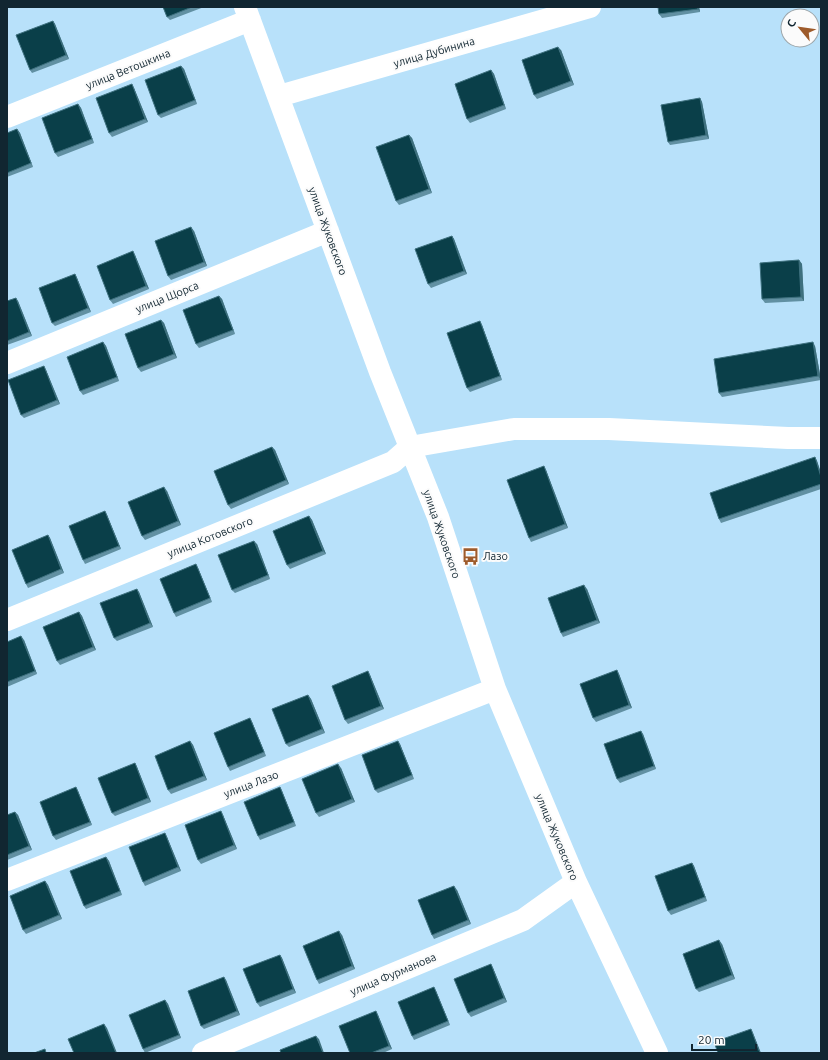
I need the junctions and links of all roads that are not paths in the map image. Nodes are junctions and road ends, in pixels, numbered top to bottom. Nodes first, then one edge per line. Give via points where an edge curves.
1 (590, 7) edge
2 (247, 14) edge
3 (279, 96) junction
4 (7, 117) edge
5 (328, 231) junction
6 (7, 362) edge
7 (821, 438) edge
8 (410, 447) junction
9 (7, 620) edge
10 (495, 689) junction
11 (7, 880) edge
12 (576, 882) junction
13 (203, 1053) edge
14 (657, 1053) edge

1 - 3 street, улица Дубинина
2 - 3 street, улица Жуковского
2 - 4 street, улица Ветошкина
3 - 5 street, улица Жуковского
5 - 6 street, улица Щорса
5 - 8 street, улица Жуковского
7 - 8 street via 609,429 514,429
8 - 9 street, улица Котовского via 393,462
8 - 10 street, улица Жуковского via 438,517
10 - 11 street, улица Лазо
10 - 12 street, улица Жуковского
12 - 13 street, улица Фурманова via 523,920
12 - 14 street, улица Жуковского

